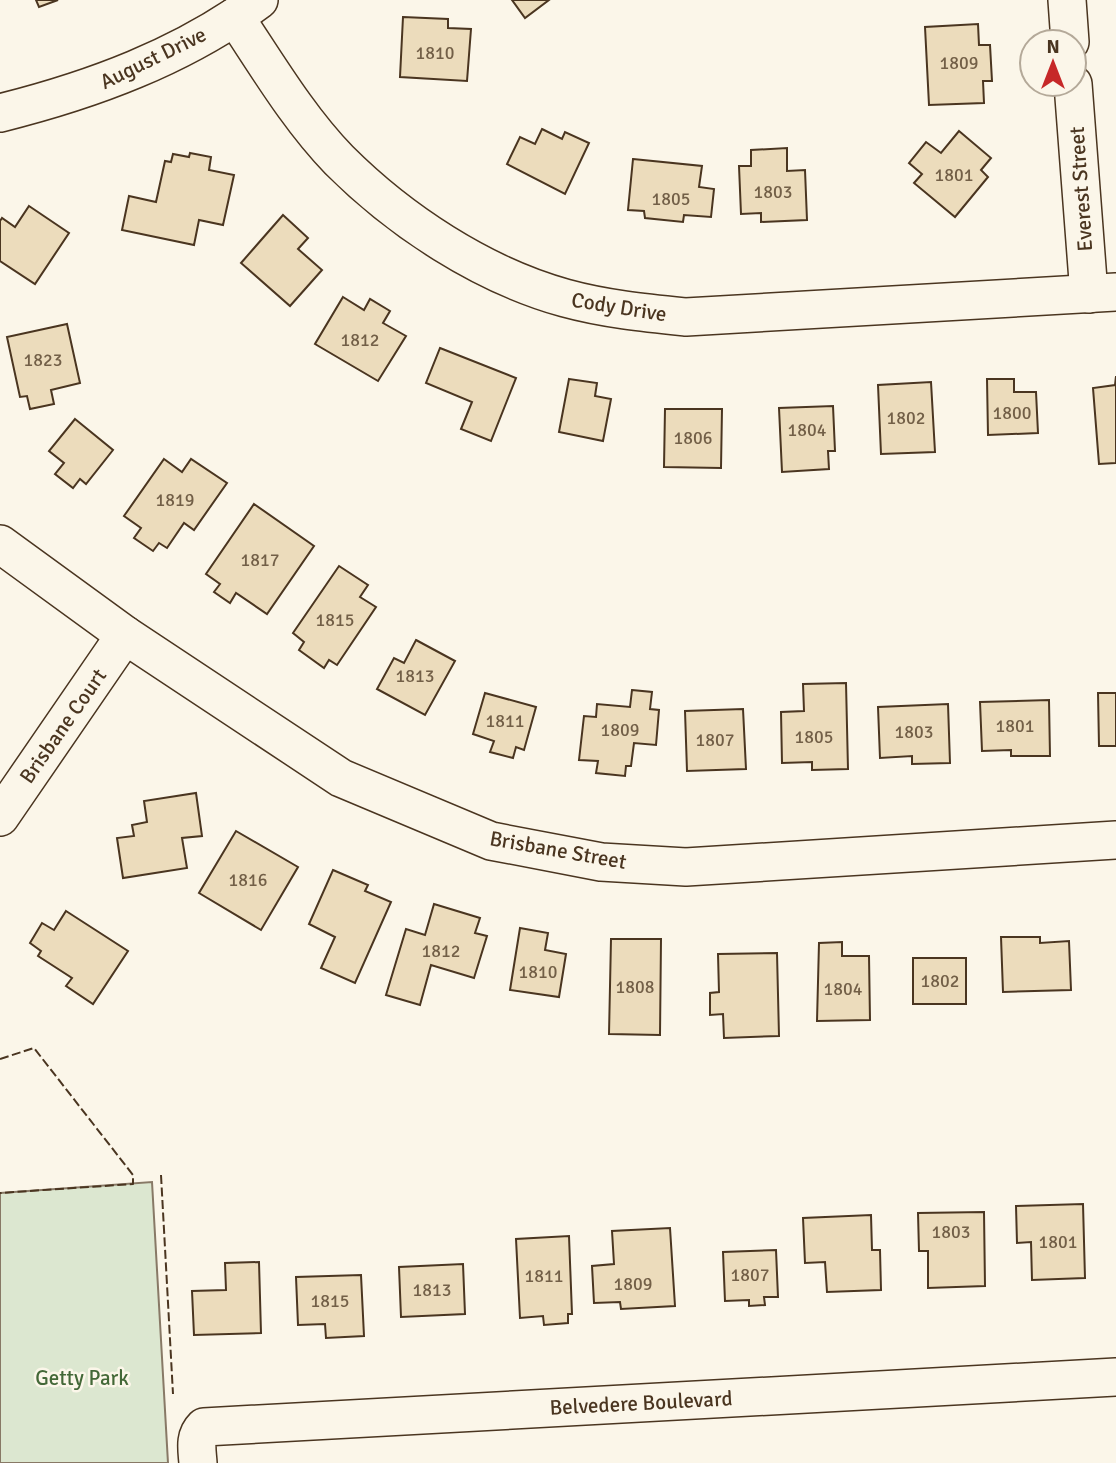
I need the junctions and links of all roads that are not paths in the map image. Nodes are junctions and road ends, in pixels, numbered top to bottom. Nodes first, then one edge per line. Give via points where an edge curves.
1 (1067, 0) edge
2 (247, 9) edge
3 (1069, 28) edge
4 (1075, 98) edge
5 (0, 113) edge
6 (1102, 293) edge
7 (0, 544) edge
8 (125, 635) junction
9 (0, 817) edge
10 (1116, 840) edge
11 (1116, 1377) edge
12 (198, 1463) edge

1 - 3 street
2 - 5 street, August Drive via 138,70 68,96
2 - 6 street, Cody Drive via 316,131 338,159 471,260 564,298 686,317
4 - 6 street, Everest Street
7 - 8 street, Brisbane Street
8 - 9 street, Brisbane Court
8 - 10 street, Brisbane Street via 341,778 491,841 601,862 686,867
11 - 12 street, Belvedere Boulevard via 204,1427 196,1441

